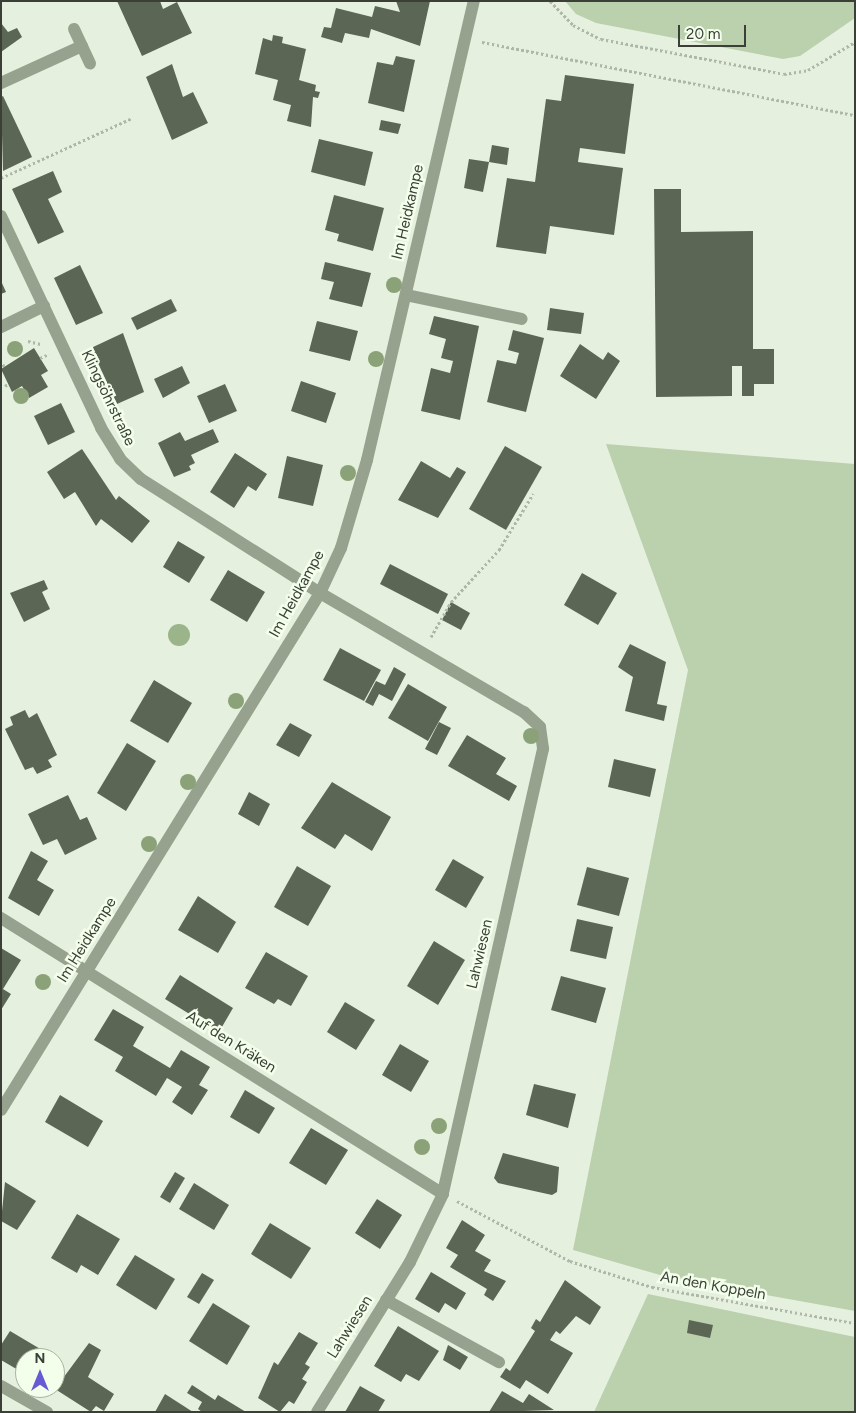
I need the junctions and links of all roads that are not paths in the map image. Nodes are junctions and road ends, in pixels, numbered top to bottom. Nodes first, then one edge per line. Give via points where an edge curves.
1 (474, 1) edge
2 (74, 29) dead end
3 (82, 46) junction
4 (90, 64) dead end
5 (1, 84) edge
6 (1, 216) edge
7 (406, 295) junction
8 (44, 306) junction
9 (522, 319) dead end
10 (1, 327) edge
11 (320, 593) junction
12 (1, 918) edge
13 (86, 971) junction
14 (1, 1110) edge
15 (443, 1194) junction
16 (386, 1300) junction
17 (499, 1362) dead end
18 (1, 1386) edge
19 (27, 1407) edge
20 (47, 1412) edge
21 (317, 1412) edge

1 - 7 street, Im Heidkampe
2 - 3 street
3 - 4 street
3 - 5 street
6 - 8 street, Klingsöhrstraße
7 - 9 street
7 - 11 street, Im Heidkampe via 356,500 341,548
8 - 10 street
8 - 11 street, Klingsöhrstraße via 120,459 168,498
11 - 13 street, Im Heidkampe
11 - 15 street, Lahwiesen via 524,712 540,727 543,749
12 - 13 street, Auf den Kräken
13 - 14 street, Im Heidkampe
13 - 15 street, Auf den Kräken
15 - 16 street, Lahwiesen
16 - 17 street
16 - 21 street, Lahwiesen
18 - 19 street
19 - 20 street

